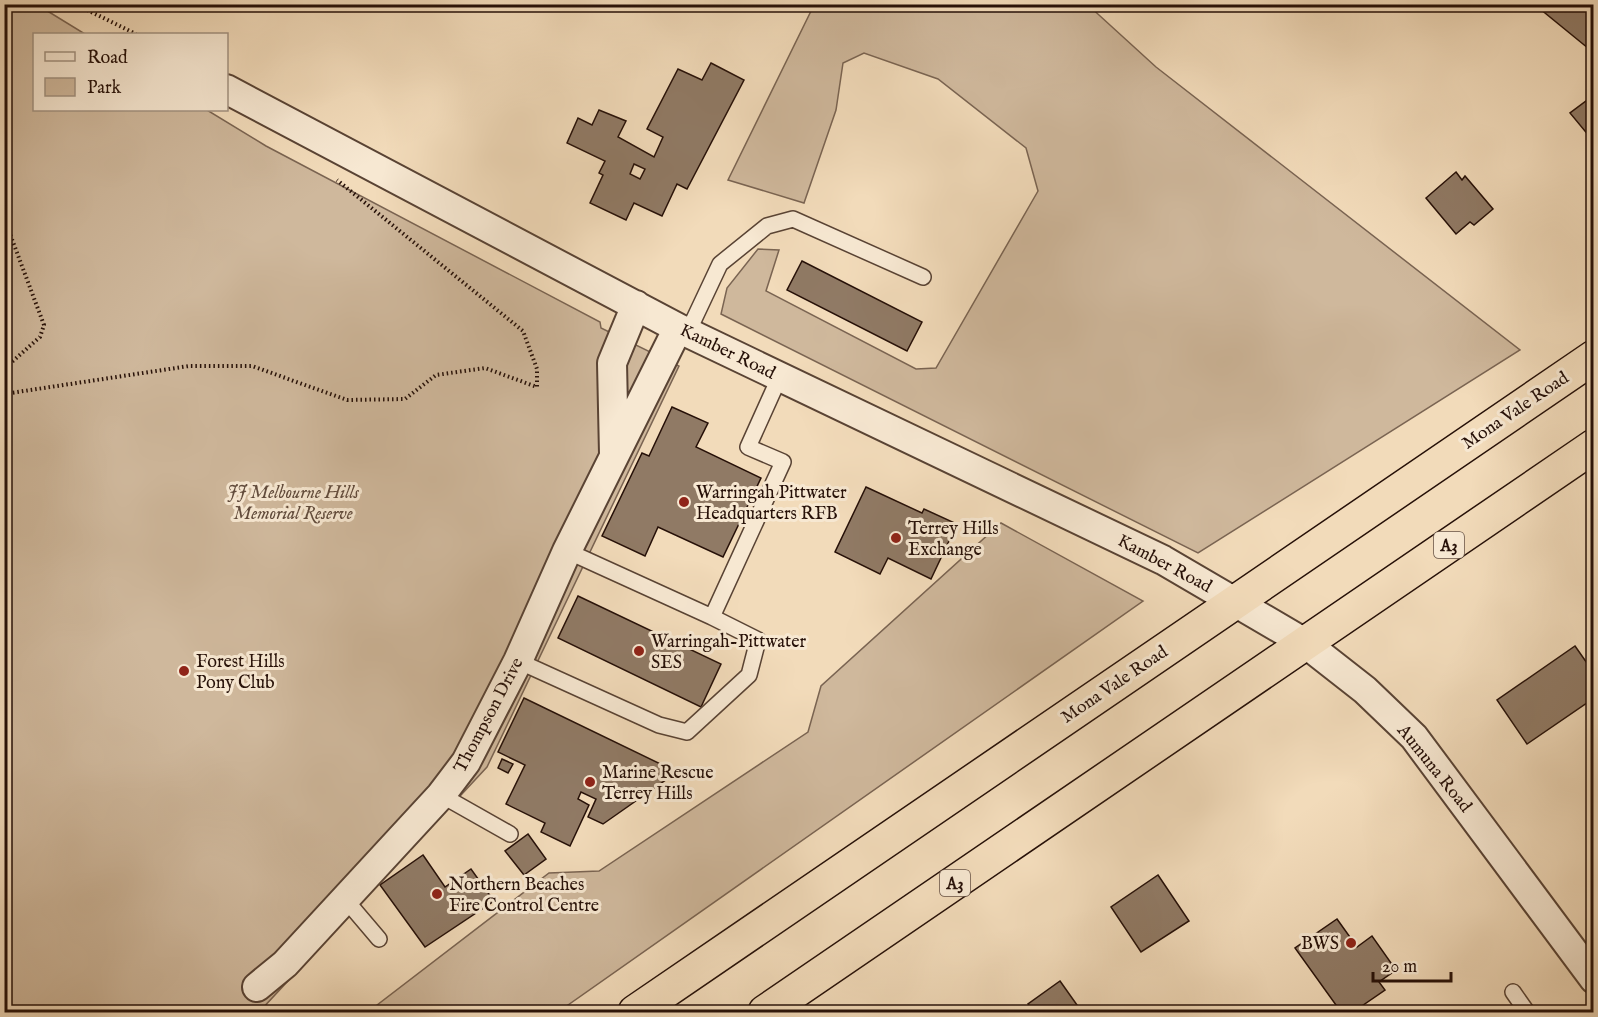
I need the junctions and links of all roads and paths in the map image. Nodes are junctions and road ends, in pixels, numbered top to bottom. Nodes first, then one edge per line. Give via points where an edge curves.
1 (75, 4) edge
2 (133, 33) edge
3 (228, 90) edge
4 (334, 178) dead end
5 (4, 229) edge
6 (923, 278) dead end
7 (636, 305) junction
8 (683, 330) junction
9 (1593, 357) edge
10 (4, 369) edge
11 (780, 376) junction
12 (4, 394) edge
13 (1593, 446) edge
14 (614, 457) junction
15 (567, 551) junction
16 (1235, 602) junction
17 (712, 617) junction
18 (1305, 644) junction
19 (518, 661) junction
20 (441, 795) junction
21 (510, 834) dead end
22 (345, 899) junction
23 (379, 939) dead end
24 (1593, 979) edge
25 (257, 987) dead end
26 (1513, 992) dead end
27 (635, 1012) edge
28 (765, 1012) edge
29 (1527, 1012) edge

1 - 2 path
3 - 7 street, Kamber Road
4 - 12 path via 523,331 537,369 537,387 485,368 436,375 405,399 347,400 252,366 189,366
5 - 10 path via 10,234 44,325 40,337
6 - 8 lane via 793,219 767,226 720,264
7 - 8 street, Kamber Road
7 - 14 street, Thompson Drive via 612,363
8 - 11 street, Kamber Road
8 - 14 street, Thompson Drive
9 - 16 highway, Mona Vale Road
11 - 16 street, Kamber Road via 1163,560
11 - 17 lane via 748,447 783,462
13 - 18 highway, A3
14 - 15 street, Thompson Drive
15 - 17 lane
15 - 19 street, Thompson Drive
16 - 18 street, Aumuna Road
16 - 27 highway, Mona Vale Road
17 - 19 lane via 758,640 749,675 687,732 659,725
18 - 24 street, Aumuna Road via 1365,690 1414,737
18 - 28 highway, A3
19 - 20 street, Thompson Drive via 466,762
20 - 21 lane
20 - 22 street, Thompson Drive
22 - 23 lane
22 - 25 street, Thompson Drive via 285,964
26 - 29 lane

